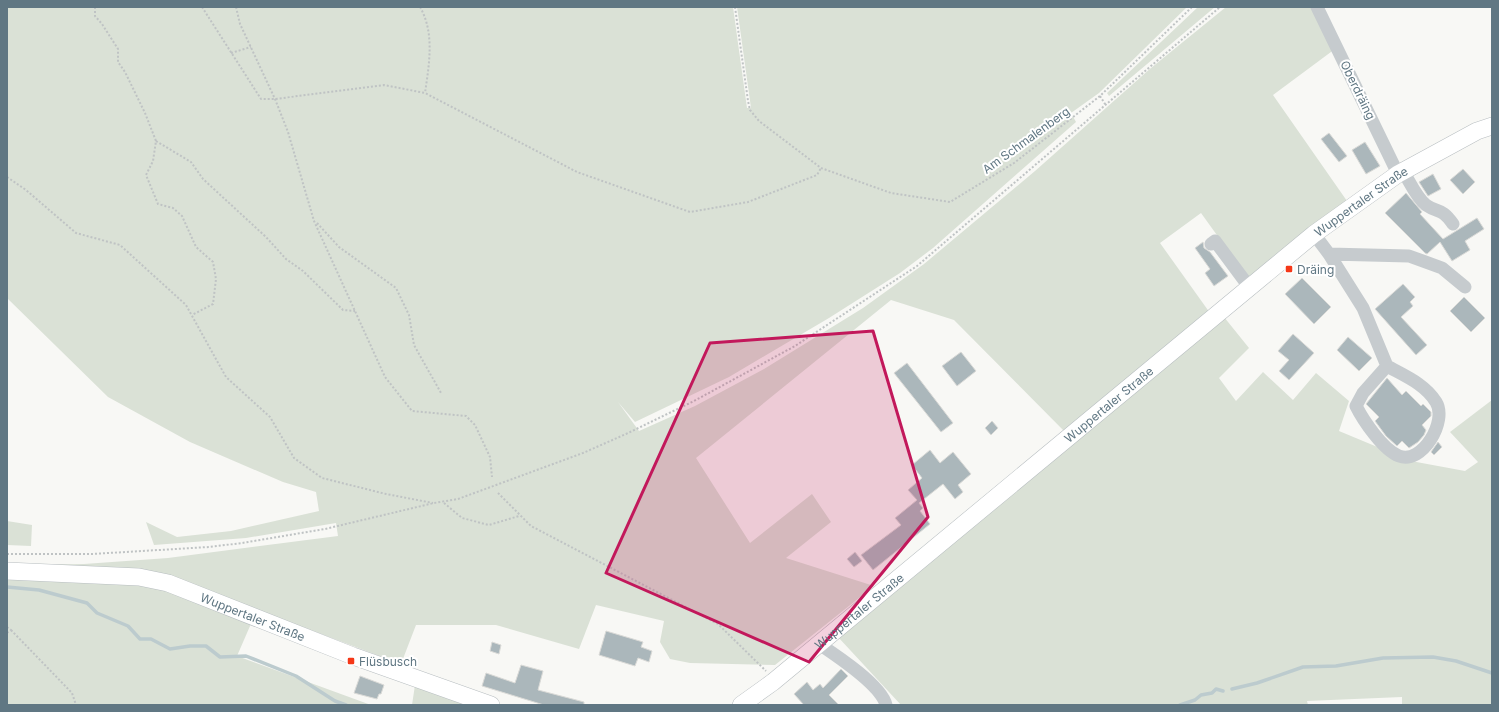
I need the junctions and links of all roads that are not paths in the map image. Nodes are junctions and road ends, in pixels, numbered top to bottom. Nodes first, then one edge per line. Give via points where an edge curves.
1 (1317, 7) edge
2 (1492, 126) edge
3 (1400, 173) junction
4 (1453, 224) dead end
5 (1314, 234) junction
6 (1211, 244) dead end
7 (1329, 254) junction
8 (1465, 287) dead end
9 (1250, 288) junction
10 (1387, 366) junction
11 (7, 571) edge
12 (819, 644) junction
13 (491, 705) edge
14 (741, 705) edge
15 (886, 705) edge

1 - 3 lane, Oberdräing
2 - 3 main road, Wuppertaler Straße via 1477,131
3 - 4 lane, Oberdräing via 1426,205 1445,213
3 - 5 main road, Wuppertaler Straße
5 - 7 lane
5 - 9 main road, Wuppertaler Straße
6 - 9 lane via 1216,241
7 - 8 lane via 1409,256 1442,268
7 - 10 lane via 1363,308
9 - 12 main road, Wuppertaler Straße
10 - 10 lane via 1363,393 1356,406 1365,424 1387,446 1399,456 1412,456 1422,450 1436,434 1440,414 1437,402 1423,387
11 - 13 main road, Wuppertaler Straße via 139,577 168,583 353,656
12 - 14 main road, Wuppertaler Straße
12 - 15 lane via 869,682

